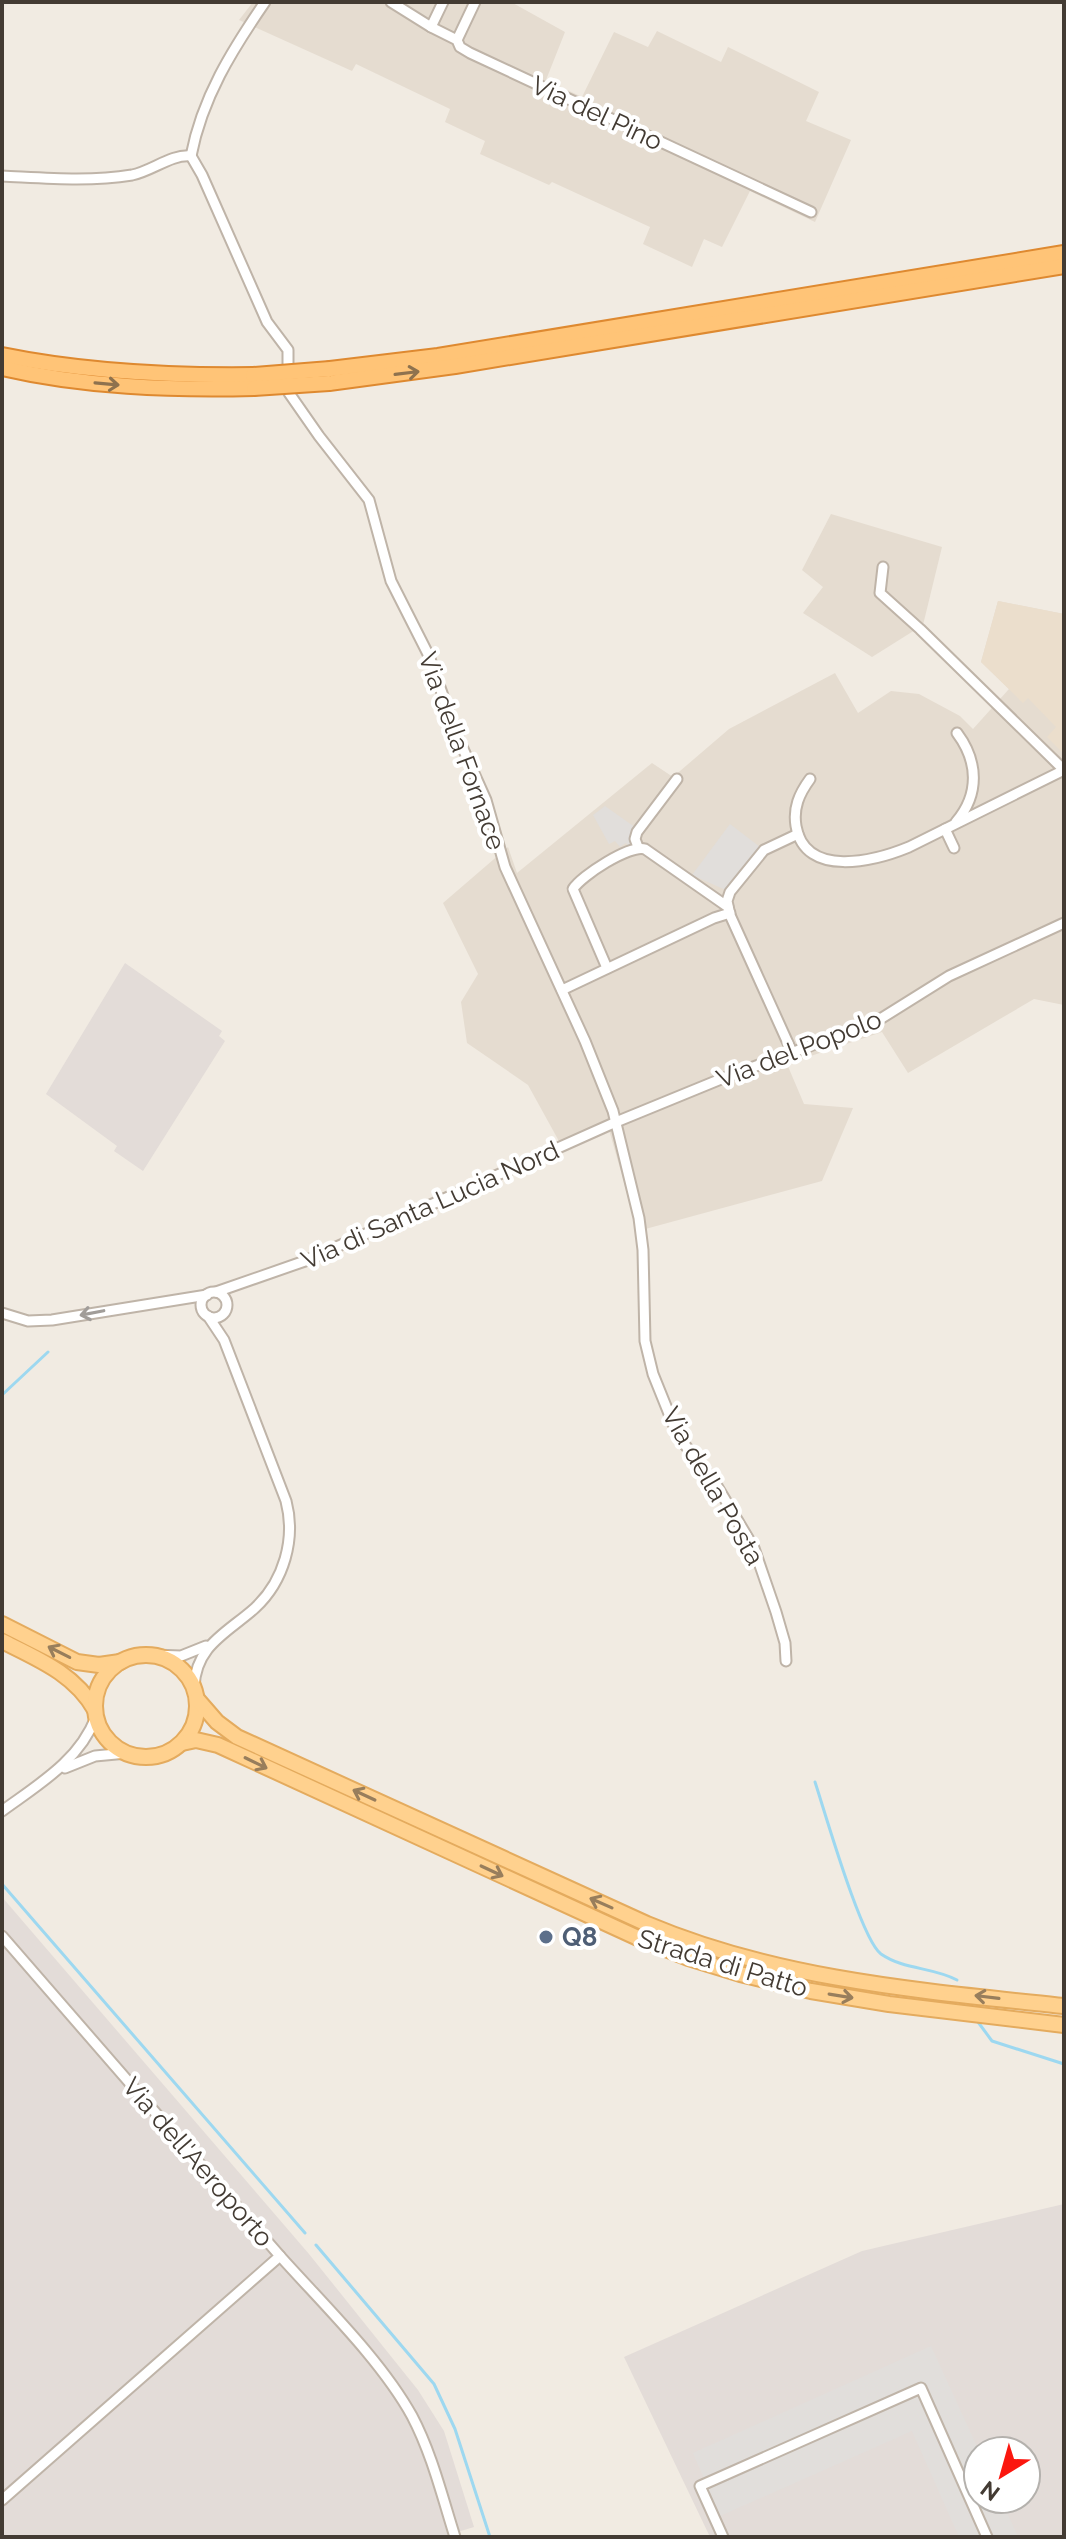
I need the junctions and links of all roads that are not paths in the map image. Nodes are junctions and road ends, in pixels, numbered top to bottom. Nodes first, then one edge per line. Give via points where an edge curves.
1 (265, 2) edge
2 (391, 2) edge
3 (443, 2) edge
4 (475, 2) edge
5 (431, 27) junction
6 (457, 40) junction
7 (191, 156) junction
8 (2, 176) edge
9 (811, 212) dead end
10 (1064, 253) edge
11 (1064, 266) edge
12 (2, 355) edge
13 (288, 364) dead end
14 (2, 368) edge
15 (330, 376) junction
16 (254, 381) junction
17 (289, 393) dead end
18 (883, 567) dead end
19 (957, 733) dead end
20 (1064, 770) edge
21 (677, 779) dead end
22 (810, 779) dead end
23 (950, 827) junction
24 (798, 834) junction
25 (638, 847) junction
26 (954, 848) dead end
27 (729, 910) junction
28 (1064, 923) edge
29 (607, 968) junction
30 (562, 990) junction
31 (792, 1052) junction
32 (616, 1122) junction
33 (243, 1284) junction
34 (211, 1293) junction
35 (225, 1310) junction
36 (2, 1313) edge
37 (208, 1316) junction
38 (224, 1340) junction
39 (2, 1624) edge
40 (215, 1640) junction
41 (2, 1641) edge
42 (154, 1655) junction
43 (786, 1661) dead end
44 (121, 1662) junction
45 (196, 1693) junction
46 (96, 1714) junction
47 (182, 1743) junction
48 (127, 1753) junction
49 (55, 1772) junction
50 (2, 1811) edge
51 (2, 1938) edge
52 (1064, 2006) edge
53 (1064, 2025) edge
54 (280, 2256) junction
55 (2, 2497) edge
56 (455, 2537) edge
57 (723, 2537) edge
58 (987, 2537) edge

1 - 7 street via 210,93
2 - 5 street, Via del Pino
3 - 5 street
4 - 6 street
5 - 6 street, Via del Pino
6 - 9 street, Via del Pino via 482,58
7 - 8 street via 137,174 100,179
7 - 13 street via 267,322 288,350
10 - 15 highway
15 -> 11 highway via 455,366
12 - 16 highway via 110,371
14 -> 16 highway via 187,389
15 - 16 highway, bridge
17 - 30 street, Via della Fornace via 369,500 391,581 429,656 486,800 505,867
18 - 20 street via 880,593
19 - 23 street via 970,755 974,777 968,806
20 - 23 street
21 - 25 street via 637,832
22 - 24 street via 796,807
23 - 24 street via 900,851 852,861 820,858
23 - 26 street
24 - 27 street via 764,850 730,892
25 - 27 street
25 - 29 street via 582,878 573,889
27 - 29 street
27 - 31 street
28 - 31 street, Via del Popolo via 949,976 877,1021
29 - 30 street
30 - 32 street, Via della Fornace
31 - 32 street, Via del Popolo
32 - 33 street, Via di Santa Lucia Nord
32 - 43 street, Via della Posta via 639,1218 645,1341 653,1374 678,1436 717,1486 754,1548
33 - 34 street, Via di Santa Lucia Nord
33 - 35 street via 232,1292
34 - 35 street via 223,1296
34 -> 36 street, Via di Santa Lucia Nord via 52,1320 28,1321
34 - 37 street via 201,1308
35 - 37 street via 215,1318
35 - 38 street
37 - 38 street
38 - 40 street via 286,1501 290,1527 286,1558 272,1588
44 -> 39 main road via 77,1662
40 - 42 street via 181,1656
40 - 45 street via 195,1671
41 - 46 main road via 70,1679
42 - 44 main road
42 - 45 main road via 175,1663
44 - 46 main road via 97,1691
45 - 47 main road via 196,1719
52 -> 45 main road, Strada di Patto via 815,1975 702,1945 237,1737 217,1722
46 - 48 main road via 107,1739
46 - 49 street via 79,1750
47 - 48 main road via 153,1757
47 -> 53 main road, Strada di Patto via 218,1745 688,1958 811,1991
48 - 49 street via 95,1756
49 - 50 street
51 - 54 street, Via dell'Aeroporto
54 - 55 street, Via dell'Aeroporto
54 - 56 street via 402,2400 431,2459
57 - 58 street via 700,2486 921,2388

